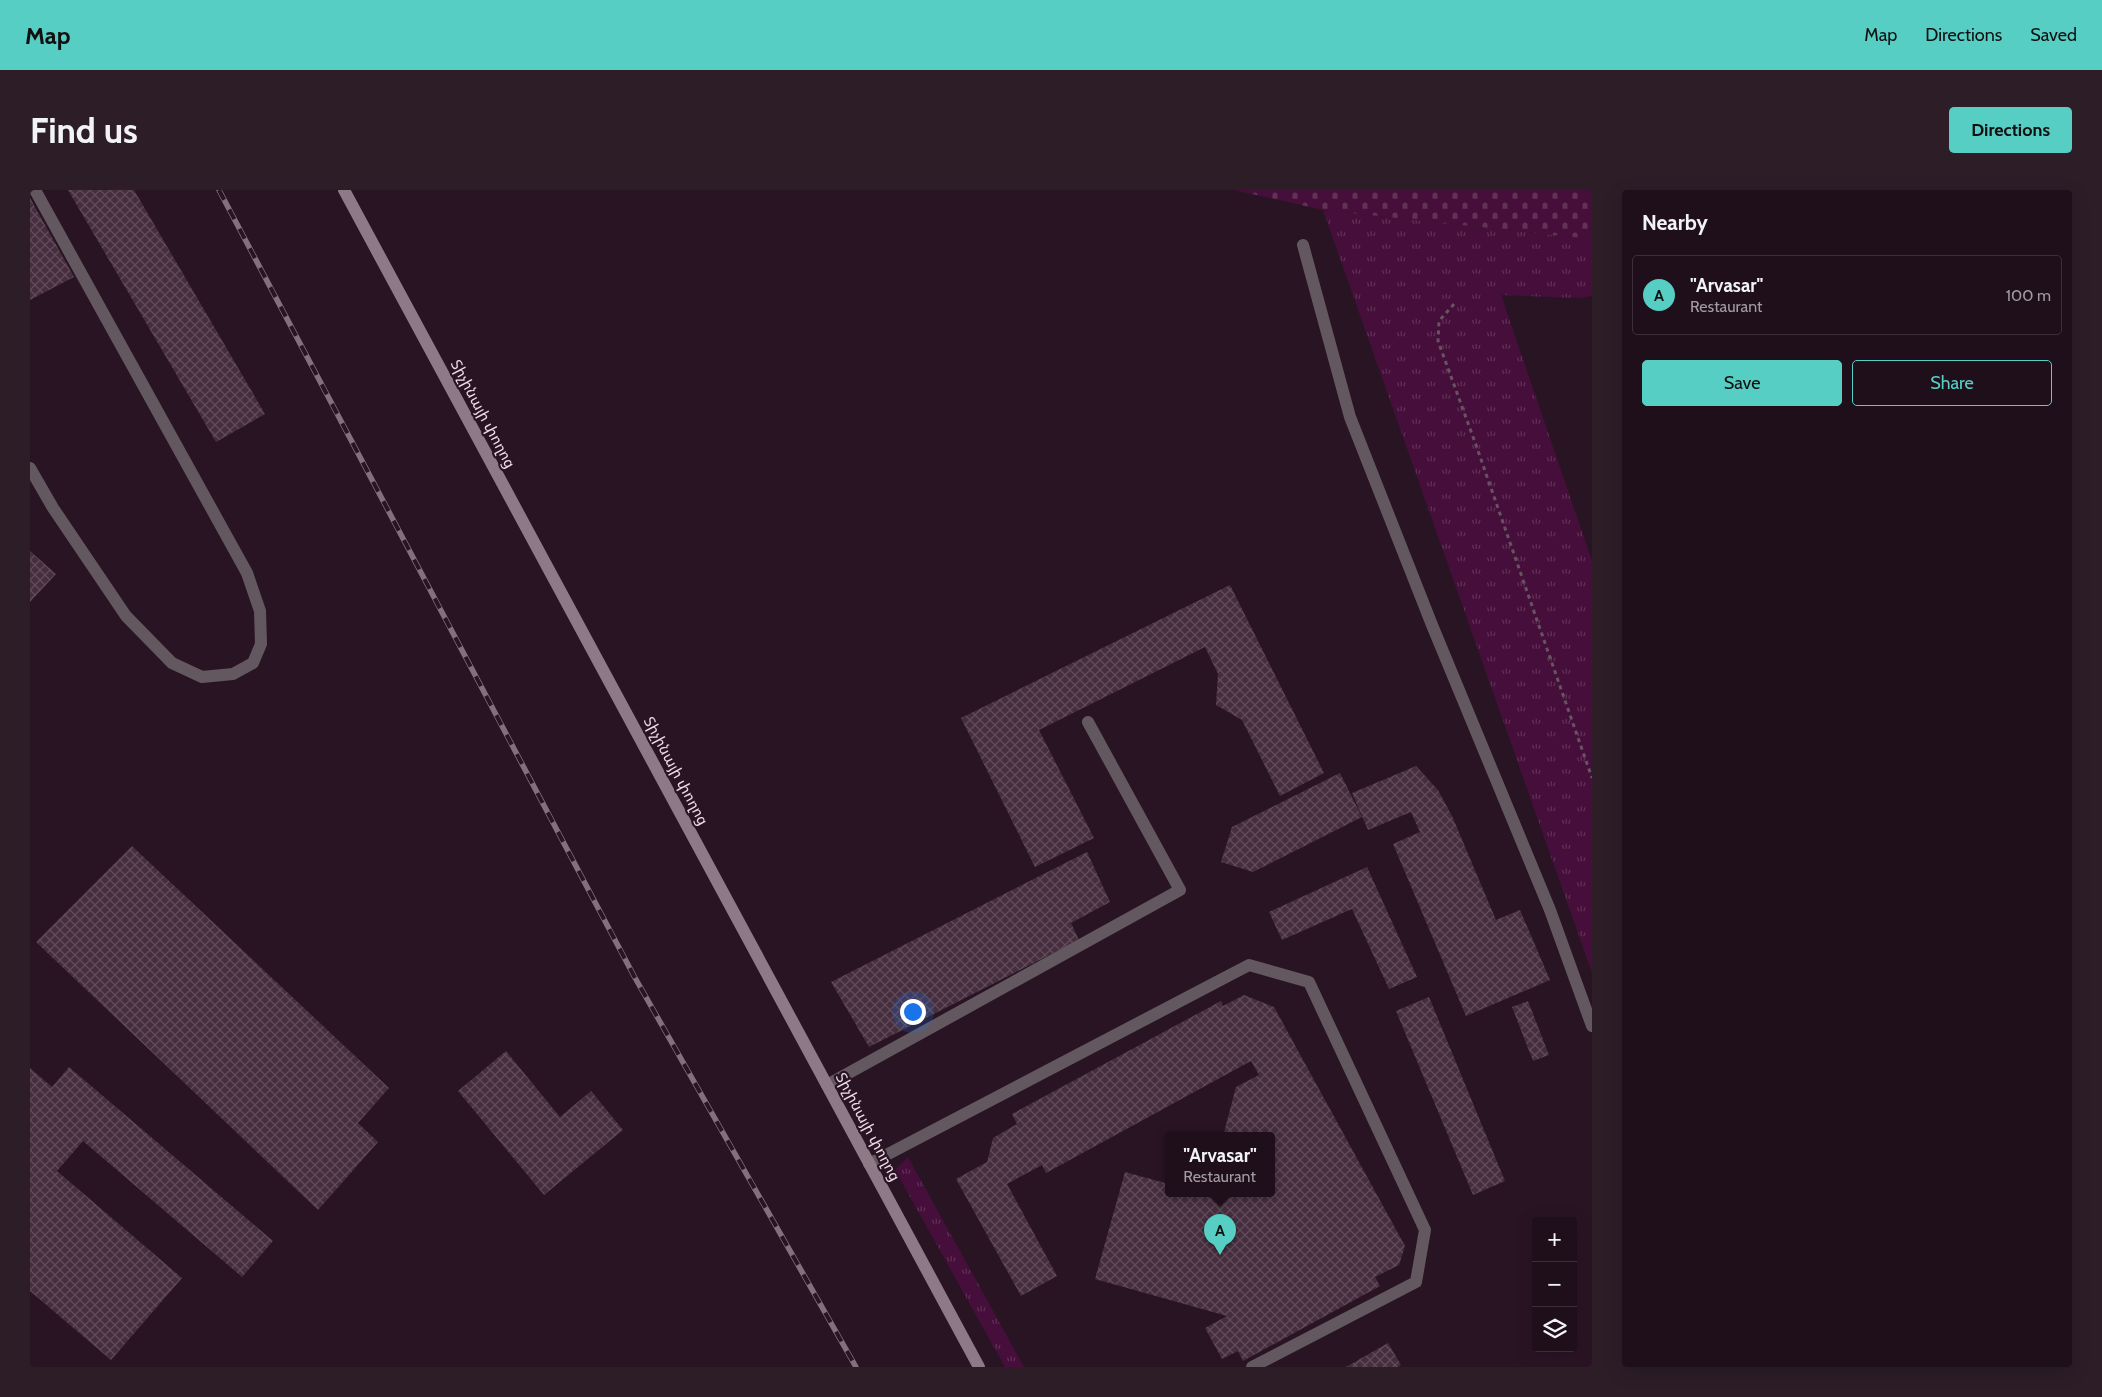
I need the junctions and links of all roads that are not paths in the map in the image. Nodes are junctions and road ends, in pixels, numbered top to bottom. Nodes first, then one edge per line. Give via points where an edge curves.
1 (35, 190) edge
2 (344, 190) edge
3 (1303, 244) dead end
4 (30, 468) edge
5 (1088, 722) dead end
6 (1592, 1026) edge
7 (827, 1086) junction
8 (869, 1164) junction
9 (979, 1367) edge
10 (1252, 1367) edge

1 - 4 lane via 248,573 260,611 261,644 254,663 234,674 202,677 172,663 126,616
2 - 7 street, Տիչինայի փողոց
3 - 6 lane via 1350,417 1550,910
5 - 7 lane via 1180,890
7 - 8 street, Տիչինայի փողոց
8 - 9 street, Տիչինայի փողոց
8 - 10 lane via 1249,965 1309,982 1425,1230 1416,1282

